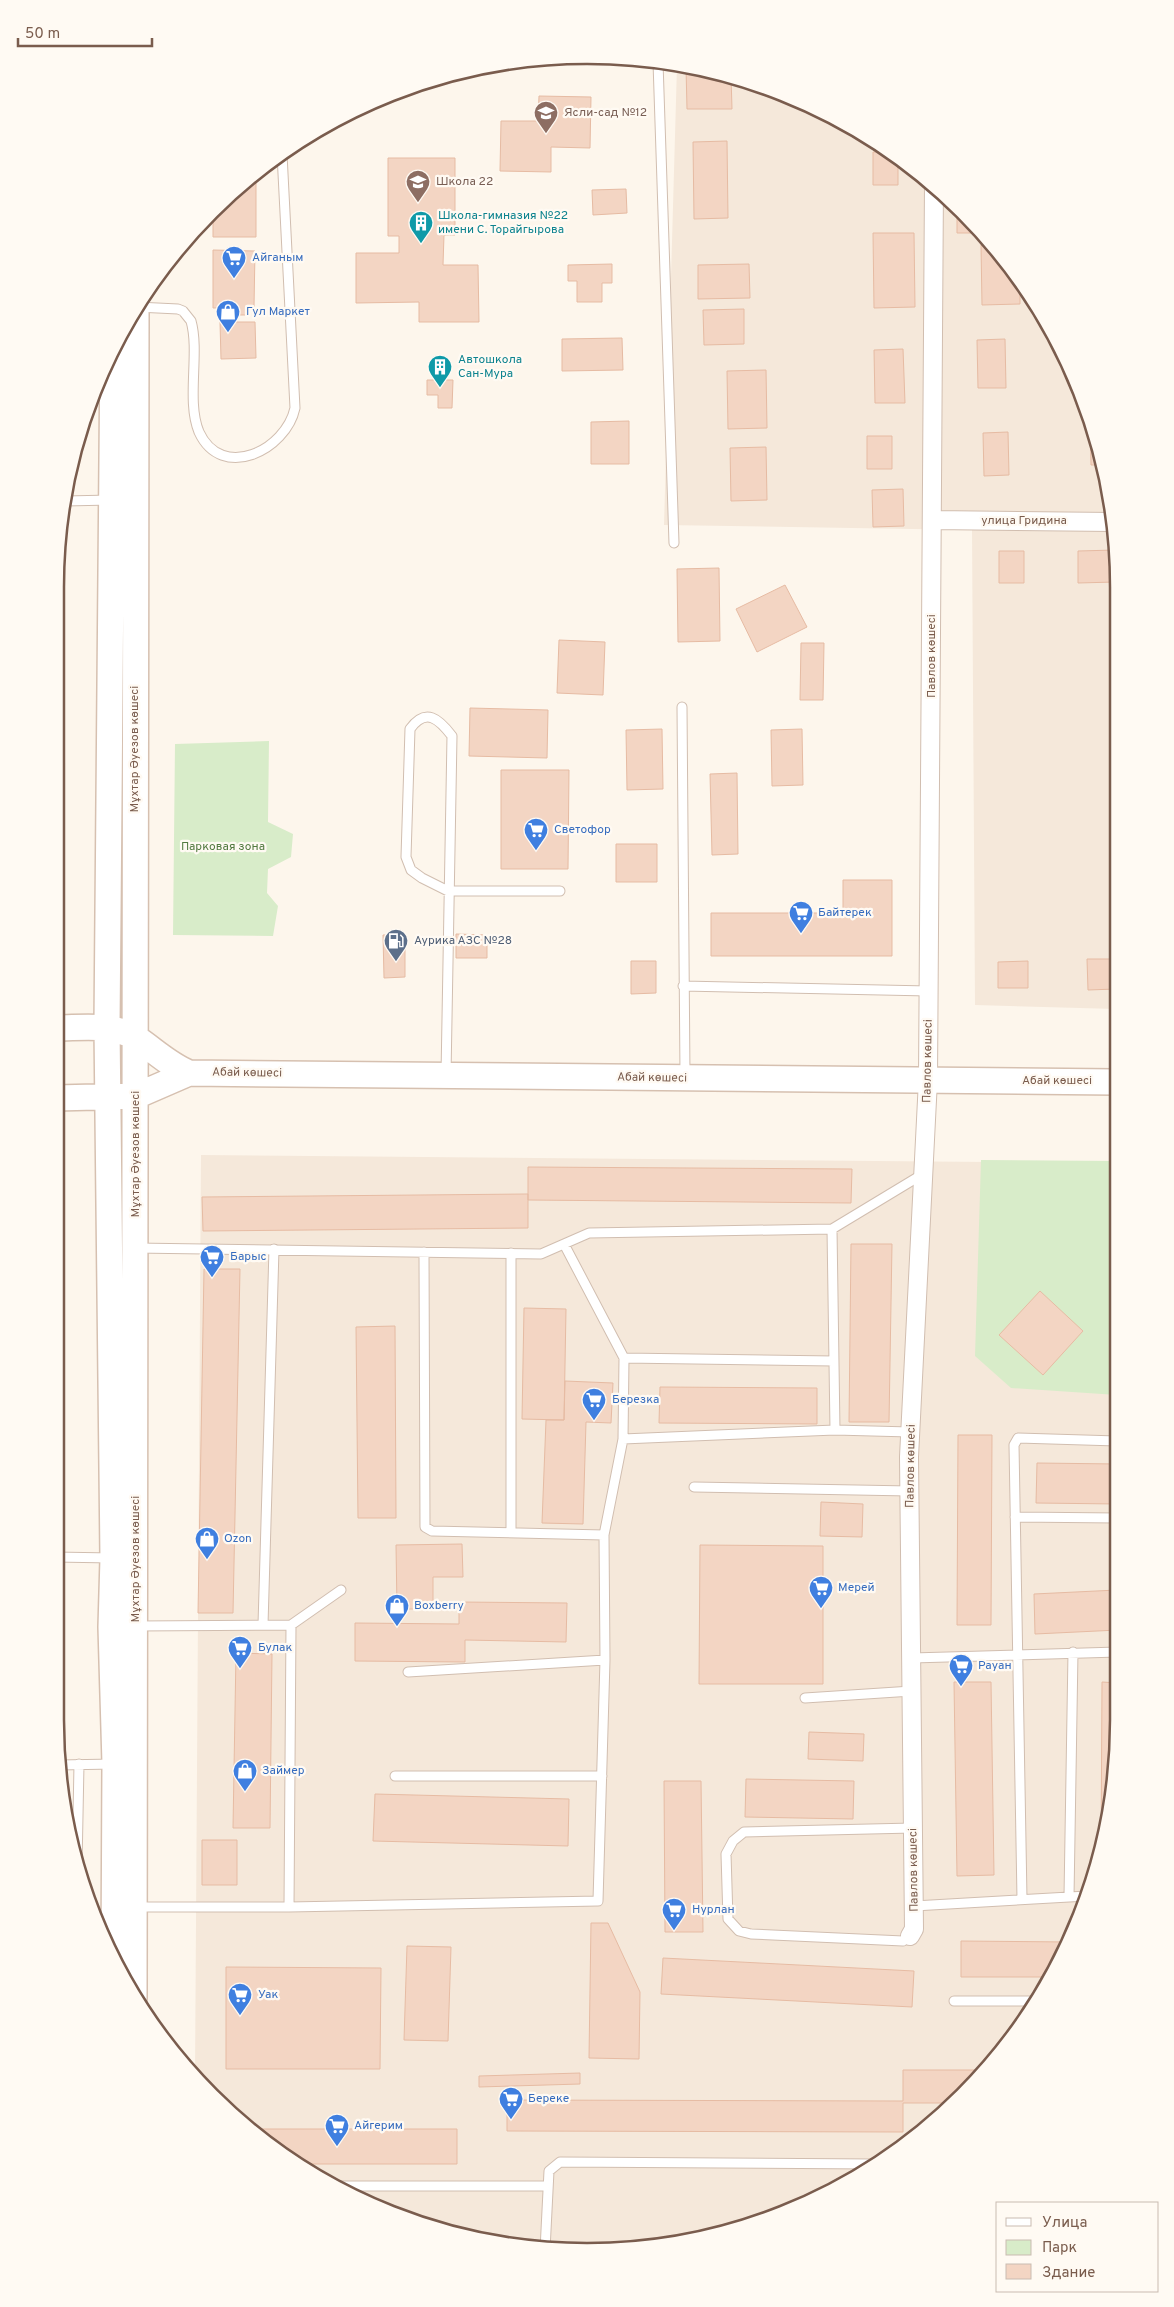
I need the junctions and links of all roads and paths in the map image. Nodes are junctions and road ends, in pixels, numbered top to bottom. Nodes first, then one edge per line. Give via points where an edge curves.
1 (658, 69) edge
2 (282, 162) edge
3 (934, 196) edge
4 (144, 309) edge
5 (135, 323) edge
6 (114, 364) edge
7 (124, 500) junction
8 (71, 501) edge
9 (933, 520) junction
10 (1106, 522) edge
11 (674, 543) dead end
12 (682, 708) dead end
13 (560, 890) dead end
14 (448, 891) junction
15 (684, 986) junction
16 (929, 991) junction
17 (107, 1027) junction
18 (64, 1028) edge
19 (135, 1037) junction
20 (189, 1072) junction
21 (446, 1076) junction
22 (686, 1078) junction
23 (928, 1080) junction
24 (1110, 1082) edge
25 (136, 1096) junction
26 (109, 1097) junction
27 (64, 1098) edge
28 (924, 1174) junction
29 (832, 1229) junction
30 (564, 1244) junction
31 (123, 1247) junction
32 (274, 1249) junction
33 (424, 1252) junction
34 (511, 1253) junction
35 (624, 1358) junction
36 (834, 1361) junction
37 (835, 1430) junction
38 (910, 1432) junction
39 (624, 1439) junction
40 (1110, 1441) edge
41 (694, 1487) dead end
42 (910, 1491) junction
43 (1015, 1517) junction
44 (1110, 1518) edge
45 (511, 1533) junction
46 (604, 1535) junction
47 (64, 1557) edge
48 (124, 1558) junction
49 (341, 1590) dead end
50 (263, 1625) junction
51 (291, 1625) junction
52 (124, 1626) junction
53 (1073, 1652) junction
54 (1110, 1652) edge
55 (1018, 1655) junction
56 (912, 1658) junction
57 (605, 1660) junction
58 (408, 1672) dead end
59 (912, 1691) junction
60 (806, 1698) dead end
61 (79, 1764) junction
62 (125, 1764) junction
63 (66, 1765) edge
64 (395, 1776) dead end
65 (602, 1776) junction
66 (913, 1828) junction
67 (78, 1837) edge
68 (1079, 1896) edge
69 (1069, 1897) junction
70 (1022, 1899) junction
71 (914, 1906) junction
72 (289, 1907) junction
73 (134, 1908) junction
74 (910, 1936) joint
75 (115, 1944) edge
76 (134, 1982) edge
77 (954, 2001) dead end
78 (1028, 2001) edge
79 (864, 2164) edge
80 (350, 2186) edge
81 (546, 2186) junction
82 (544, 2241) edge

1 - 11 lane
2 - 4 lane via 296,408 284,433 272,444 249,456 226,456 209,448 197,423 191,321 178,309
3 - 9 street, Павлов көшесі
5 - 7 main road, Мұхтар Әуезов көшесі
6 - 7 main road, Мұхтар Әуезов көшесі
7 - 8 lane
7 - 17 main road, Мұхтар Әуезов көшесі
7 - 19 main road, Мұхтар Әуезов көшесі
9 - 10 street, улица Гридина
9 - 16 street, Павлов көшесі
12 - 15 lane
13 - 14 lane
14 - 14 lane via 452,736 441,721 428,716 417,720 410,729 406,857 411,870
14 - 21 lane
15 - 16 lane
15 - 22 lane
16 - 23 street, Павлов көшесі
17 - 18 main road, Абай көшесі
17 - 19 main road, Абай көшесі
17 - 26 main road, Мұхтар Әуезов көшесі
19 - 20 main road, Абай көшесі via 177,1068
19 - 25 main road, Мұхтар Әуезов көшесі
20 - 21 main road, Абай көшесі
20 - 25 main road, Абай көшесі
21 - 22 main road, Абай көшесі
22 - 23 main road, Абай көшесі
23 - 24 main road, Абай көшесі
23 - 28 street, Павлов көшесі
25 - 26 main road, Абай көшесі
25 - 31 main road, Мұхтар Әуезов көшесі
26 - 27 main road, Абай көшесі
26 - 31 main road, Мұхтар Әуезов көшесі
28 - 29 lane
28 - 38 street, Павлов көшесі
29 - 30 lane via 589,1232
29 - 36 lane
30 - 34 lane via 542,1254
30 - 35 lane
31 - 32 lane
31 - 48 main road, Мұхтар Әуезов көшесі
32 - 33 lane
32 - 50 lane
33 - 34 lane
33 - 45 lane via 425,1527 432,1531
34 - 45 lane
35 - 36 lane
35 - 39 lane
36 - 37 lane
37 - 38 lane
37 - 39 lane
38 - 42 street, Павлов көшесі
39 - 46 lane
40 - 43 lane via 1018,1438 1014,1445
41 - 42 lane
42 - 56 street, Павлов көшесі
43 - 44 lane
43 - 55 lane
45 - 46 lane
46 - 57 lane
47 - 48 lane
48 - 52 main road, Мұхтар Әуезов көшесі
49 - 51 lane
50 - 51 lane
50 - 52 lane
51 - 72 lane
52 - 62 main road, Мұхтар Әуезов көшесі
53 - 54 lane
53 - 55 lane
53 - 69 lane
55 - 56 lane
55 - 70 lane
56 - 59 street, Павлов көшесі
57 - 58 lane
57 - 65 lane
59 - 60 lane
59 - 66 street, Павлов көшесі
61 - 62 lane
61 - 63 lane
61 - 67 lane
62 - 73 main road, Мұхтар Әуезов көшесі
62 - 75 main road, Мұхтар Әуезов көшесі
64 - 65 lane
65 - 72 lane via 598,1902
66 - 71 street, Павлов көшесі
66 - 74 lane via 744,1832 733,1840 726,1854 728,1920 739,1931 903,1941
68 - 69 lane
69 - 70 lane
70 - 71 lane
71 - 74 street, Павлов көшесі via 914,1928
72 - 73 lane
73 - 76 main road, Мұхтар Әуезов көшесі
77 - 78 lane
79 - 81 lane via 560,2162 549,2171
80 - 81 lane
81 - 82 lane

